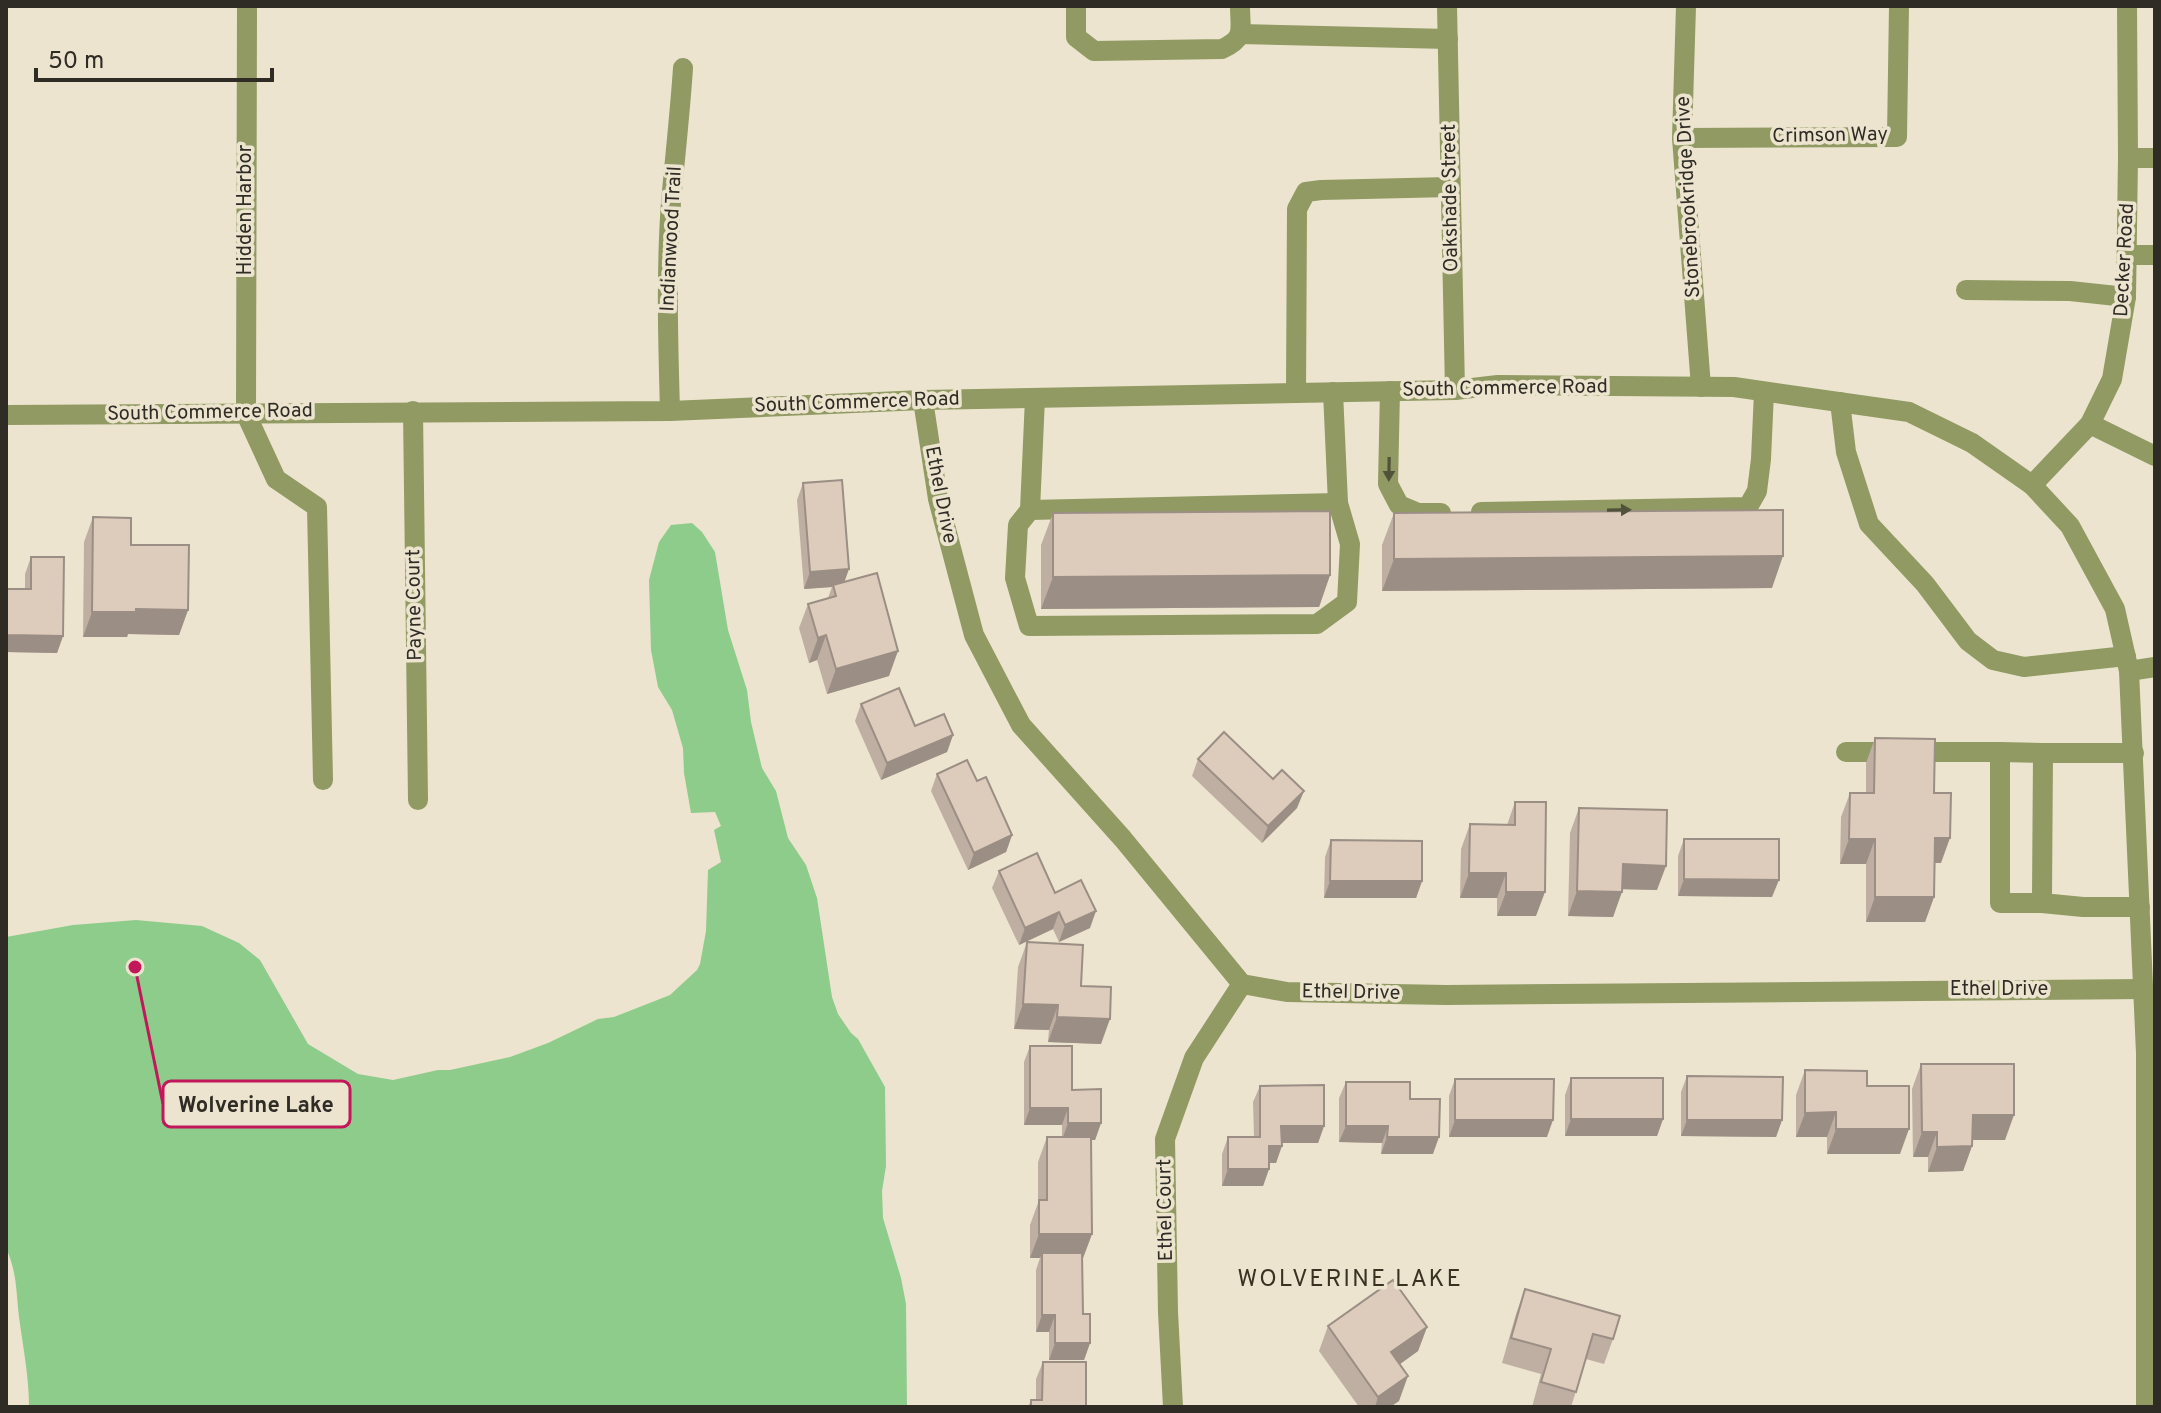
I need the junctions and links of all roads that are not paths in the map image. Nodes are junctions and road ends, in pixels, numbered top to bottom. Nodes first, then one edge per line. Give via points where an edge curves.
1 (247, 6) edge
2 (1076, 6) edge
3 (1240, 6) edge
4 (1447, 6) edge
5 (1686, 6) edge
6 (1899, 6) edge
7 (2127, 6) edge
8 (1240, 34) junction
9 (1448, 39) junction
10 (683, 68) dead end
11 (1682, 138) junction
12 (2128, 158) junction
13 (2155, 158) edge
14 (1450, 187) junction
15 (2128, 255) junction
16 (2155, 255) edge
17 (1966, 290) dead end
18 (2126, 297) junction
19 (1701, 387) junction
20 (1455, 390) junction
21 (1390, 391) junction
22 (1333, 392) junction
23 (1764, 392) junction
24 (1296, 393) junction
25 (1035, 398) junction
26 (923, 400) junction
27 (1840, 402) junction
28 (413, 411) junction
29 (670, 411) junction
30 (246, 414) junction
31 (6, 415) edge
32 (2090, 424) junction
33 (2155, 456) edge
34 (2032, 485) junction
35 (1338, 503) junction
36 (1030, 510) junction
37 (2128, 664) junction
38 (2155, 667) edge
39 (1846, 752) dead end
40 (2000, 752) junction
41 (2043, 753) junction
42 (2134, 753) junction
43 (323, 780) dead end
44 (418, 800) dead end
45 (2042, 903) junction
46 (2140, 907) junction
47 (1242, 984) junction
48 (2144, 989) junction
49 (2150, 1041) edge
50 (2150, 1088) edge
51 (1173, 1407) edge
52 (2146, 1407) edge

1 - 30 street, Hidden Harbor
2 - 8 street via 1076,37 1094,51 1222,49
3 - 8 street
4 - 9 street, Oakshade Street
5 - 11 street, Stonebrookridge Drive
6 - 11 street, Crimson Way via 1897,137
7 - 12 street, Decker Road
8 - 9 street
9 - 14 street, Oakshade Street
10 - 29 street, Indianwood Trail via 671,204
11 - 19 street, Stonebrookridge Drive
12 - 13 street
12 - 15 street, Decker Road
14 - 20 street, Oakshade Street
14 - 24 street via 1306,192 1297,209
15 - 16 street
15 - 18 street, Decker Road
17 - 18 street
18 - 32 street, Decker Road via 2112,379
19 - 20 street, South Commerce Road via 1498,385
19 - 23 street, South Commerce Road
20 - 21 street, South Commerce Road
21 - 22 street, South Commerce Road
21 -> 23 street via 1388,484 1399,505 1418,513 1748,507 1757,491
22 - 24 street, South Commerce Road
22 - 35 street
23 - 27 street, South Commerce Road
24 - 25 street, South Commerce Road
25 - 26 street, South Commerce Road
25 - 36 street
26 - 29 street, South Commerce Road
26 - 47 street, Ethel Drive via 938,499 974,635 1021,725
27 - 34 street, South Commerce Road via 1909,412 1972,443
27 - 37 street via 1846,452 1869,524 1968,641 1993,660 2024,667
28 - 29 street, South Commerce Road
28 - 30 street, South Commerce Road
28 - 44 street, Payne Court
30 - 31 street, South Commerce Road
30 - 43 street via 276,479 317,507
32 - 33 street
32 - 34 street, Decker Road
34 - 37 street, South Commerce Road via 2070,526 2108,595
35 - 36 street
35 - 36 street via 1350,544 1347,602 1317,624 1029,626 1015,578 1018,525
37 - 38 street
37 - 42 street, South Commerce Road
39 - 40 street
40 - 41 street
40 - 45 street via 2000,903
41 - 42 street
41 - 45 street
42 - 46 street, South Commerce Road
45 - 46 street
46 - 48 street, South Commerce Road
47 - 48 street, Ethel Drive via 1287,992 1446,995
47 - 51 street, Ethel Court via 1194,1058 1165,1139
48 - 49 street, South Commerce Road
49 - 50 street, South Commerce Road
50 - 52 street, South Commerce Road

